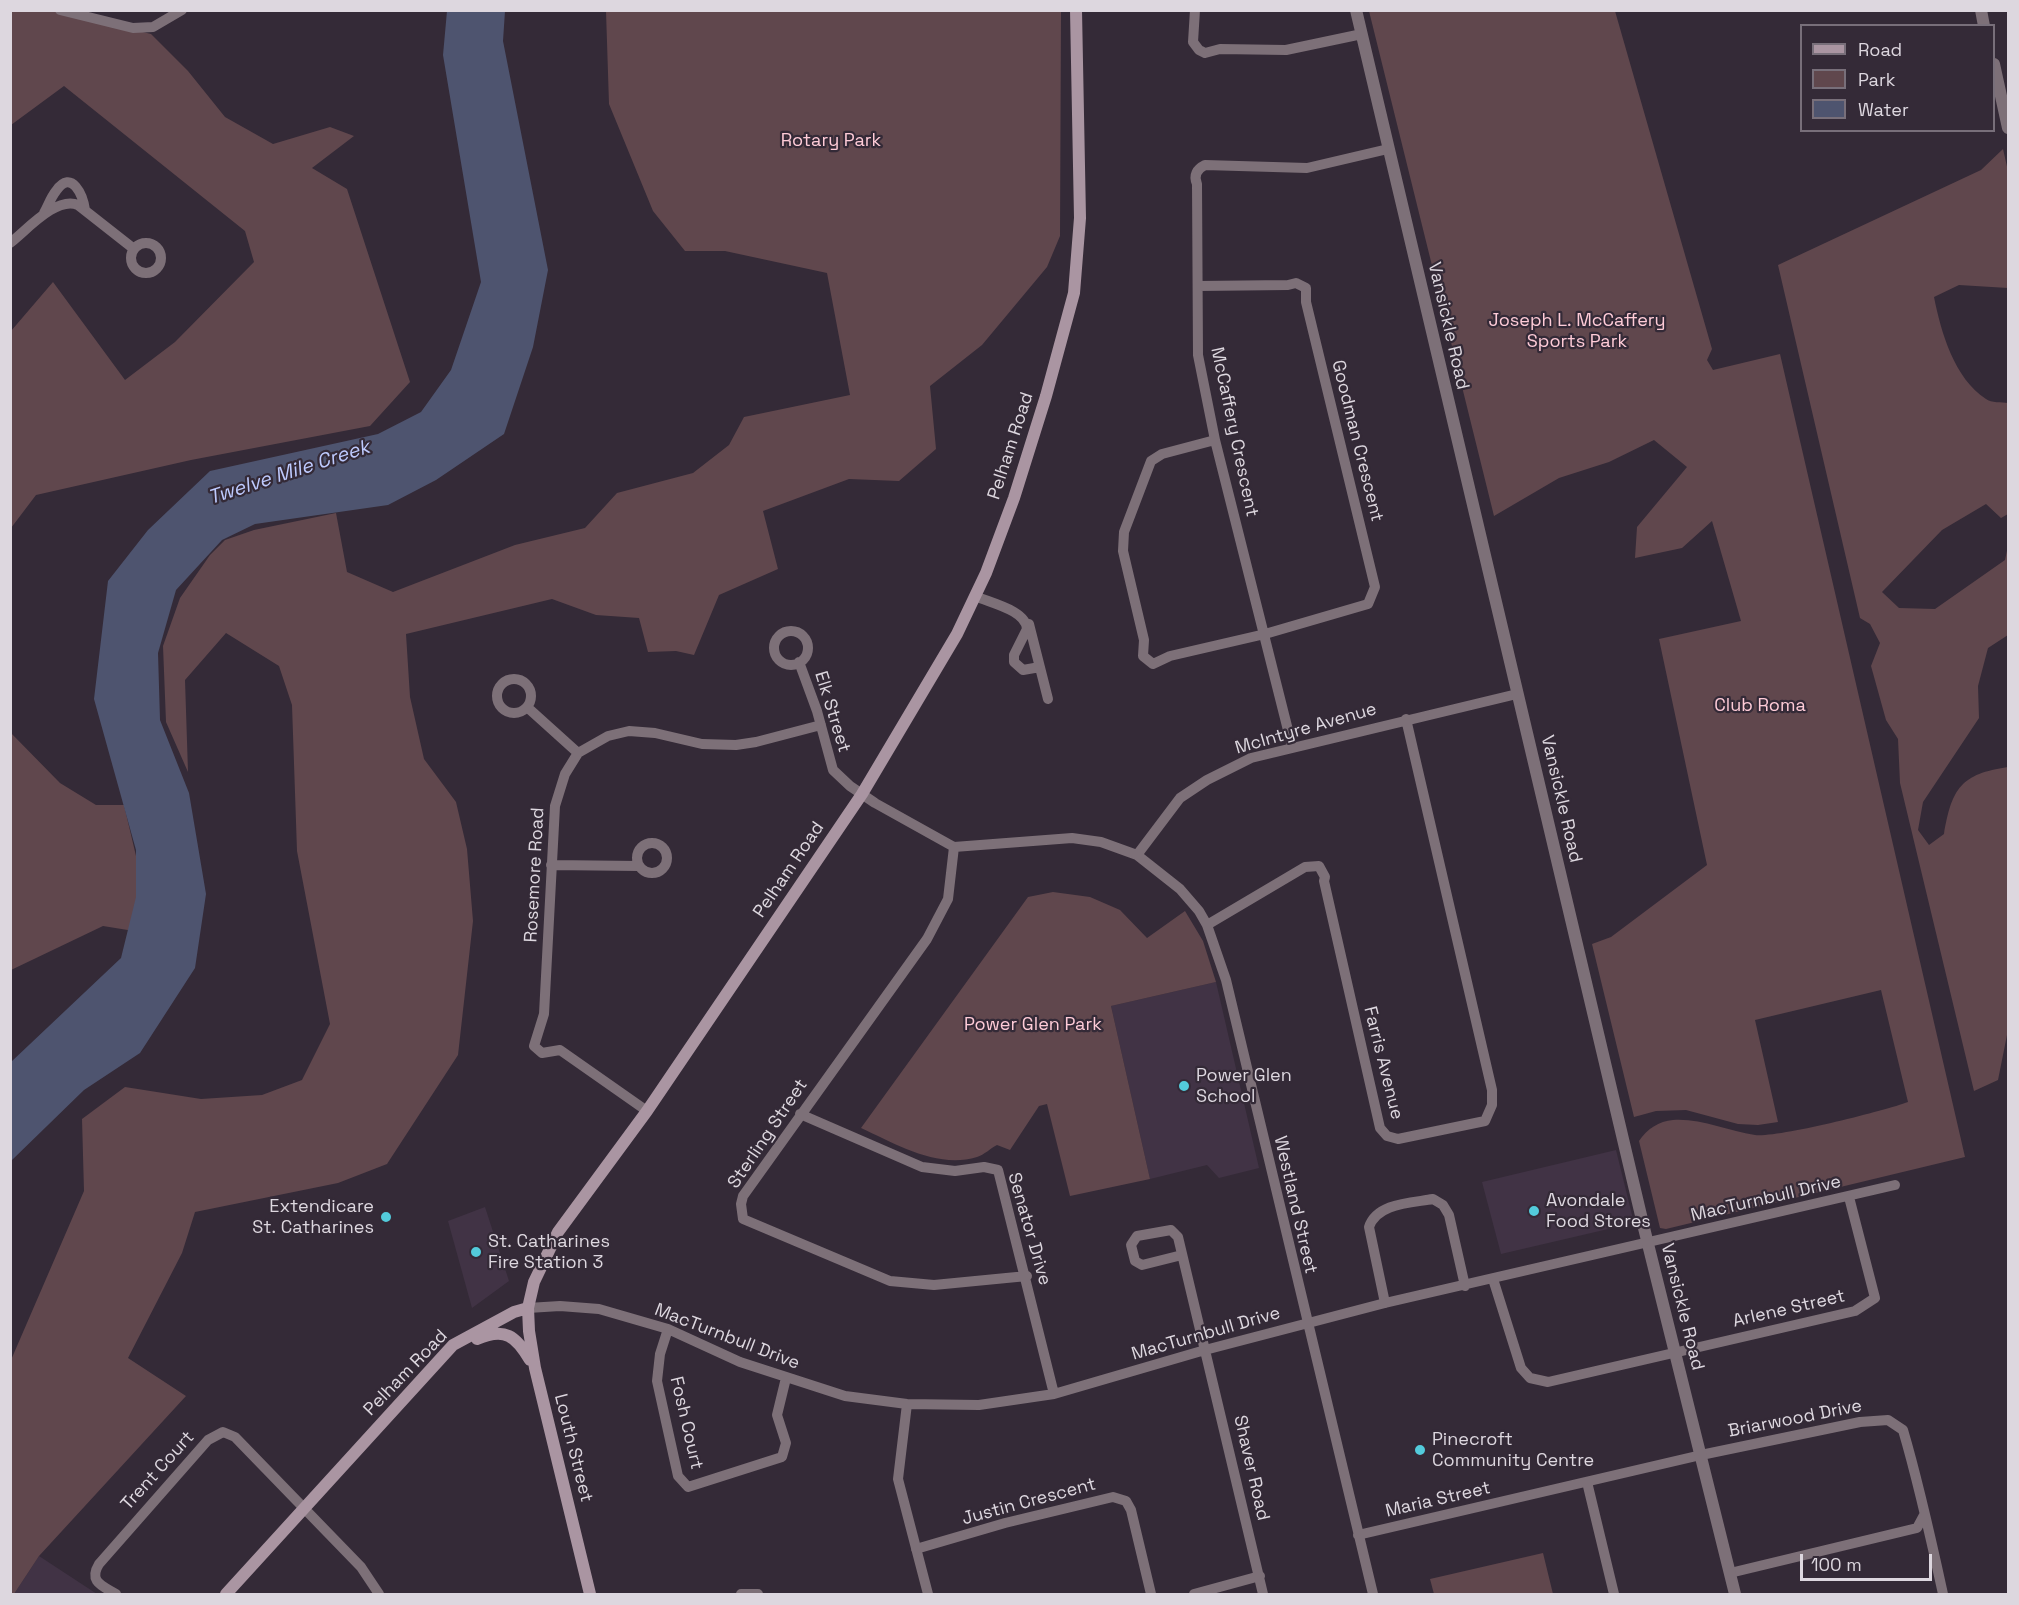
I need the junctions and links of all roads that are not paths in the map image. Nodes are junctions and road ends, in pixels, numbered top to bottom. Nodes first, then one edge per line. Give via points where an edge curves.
1 (60, 10) edge
2 (182, 10) edge
3 (1076, 10) edge
4 (1195, 10) edge
5 (1356, 10) edge
6 (1362, 34) junction
7 (1995, 69) edge
8 (2008, 128) edge
9 (1388, 149) junction
10 (85, 210) junction
11 (41, 218) junction
12 (10, 243) edge
13 (134, 249) dead end
14 (1198, 286) junction
15 (1215, 440) junction
16 (975, 596) junction
17 (1021, 617) junction
18 (1265, 634) junction
19 (799, 662) dead end
20 (1040, 667) junction
21 (1517, 693) junction
22 (1048, 699) dead end
23 (527, 706) dead end
24 (1406, 719) junction
25 (821, 725) junction
26 (1292, 746) junction
27 (578, 753) junction
28 (862, 794) junction
29 (954, 847) junction
30 (1137, 855) junction
31 (551, 865) junction
32 (639, 866) dead end
33 (1207, 925) junction
34 (646, 1112) junction
35 (800, 1114) junction
36 (1895, 1185) dead end
37 (1849, 1197) junction
38 (1648, 1244) junction
39 (1182, 1255) junction
40 (1026, 1276) junction
41 (1493, 1279) junction
42 (1465, 1286) junction
43 (1385, 1303) junction
44 (528, 1308) junction
45 (1306, 1323) junction
46 (668, 1329) junction
47 (453, 1345) junction
48 (1205, 1350) junction
49 (1674, 1352) junction
50 (535, 1368) junction
51 (786, 1378) junction
52 (1054, 1394) junction
53 (907, 1404) junction
54 (1701, 1455) junction
55 (1587, 1482) junction
56 (306, 1509) junction
57 (1924, 1515) junction
58 (1358, 1535) junction
59 (916, 1549) junction
60 (1730, 1573) junction
61 (1260, 1576) junction
62 (372, 1580) junction
63 (116, 1594) edge
64 (225, 1594) edge
65 (372, 1594) edge
66 (379, 1594) edge
67 (590, 1594) edge
68 (741, 1594) edge
69 (758, 1594) edge
70 (927, 1594) edge
71 (1151, 1594) edge
72 (1194, 1594) edge
73 (1263, 1594) edge
74 (1373, 1594) edge
75 (1614, 1594) edge
76 (1735, 1594) edge
77 (1943, 1594) edge

1 - 2 street via 133,27 153,27
3 - 16 main road, Pelham Road via 1080,218 1074,293 1017,489
4 - 6 street via 1192,39 1196,48 1205,53 1220,49 1291,50
5 - 6 street, Vansickle Road
6 - 9 street, Vansickle Road
7 - 8 street
9 - 14 street, McCaffery Crescent via 1307,168 1201,167 1195,177
9 - 21 street, Vansickle Road
10 - 11 street via 64,203
10 - 11 street via 81,191 67,184 57,189
10 - 13 street
11 - 12 street
14 - 15 street, McCaffery Crescent via 1198,356
14 - 18 street, Goodman Crescent via 1296,283 1306,288 1306,302 1372,576 1374,596 1368,603
15 - 18 street, McCaffery Crescent
15 - 18 street via 1162,454 1151,461 1124,532 1123,551 1144,640 1143,656 1158,664 1170,656
16 - 17 street
16 - 28 main road, Pelham Road via 957,634
17 - 20 street via 1031,629
17 - 20 street via 1028,629 1014,655 1015,664 1025,670
18 - 26 street, McCaffery Crescent
19 - 25 street, Elk Street
20 - 22 street
21 - 24 street, McIntyre Avenue
21 - 38 street, Vansickle Road
23 - 27 street
24 - 26 street, McIntyre Avenue
24 - 33 street, Farris Avenue via 1492,1090 1492,1105 1485,1121 1398,1139 1386,1136 1380,1128 1325,877 1319,866 1305,867
25 - 27 street via 736,745 702,744 629,731 608,736
25 - 28 street, Elk Street via 833,770
26 - 30 street, McIntyre Avenue via 1251,758 1180,798
27 - 31 street, Rosemore Road via 556,797
28 - 29 street
28 - 34 main road, Pelham Road
29 - 30 street, Westland Street via 1072,838 1101,842
29 - 35 street, Sterling Street via 948,899 927,939
30 - 33 street, Westland Street via 1180,889
31 - 32 street
31 - 34 street, Rosemore Road via 544,1014 534,1046 542,1053 560,1050
33 - 45 street, Westland Street via 1226,980
34 - 44 main road, Pelham Road via 558,1232 534,1282
35 - 40 street, Senator Drive via 922,1167 998,1170
35 - 40 street, Sterling Street via 743,1196 743,1219 890,1281 934,1285
36 - 37 street, MacTurnbull Drive
37 - 38 street, MacTurnbull Drive
37 - 49 street, Arlene Street via 1875,1289 1875,1298 1870,1303 1855,1311
38 - 41 street, MacTurnbull Drive
38 - 49 street, Vansickle Road
39 - 39 street, Shaver Road via 1142,1264 1135,1261 1131,1245 1137,1236 1171,1230 1178,1237
39 - 48 street, Shaver Road
40 - 52 street, Senator Drive
41 - 42 street, MacTurnbull Drive
41 - 49 street via 1521,1368 1530,1378 1548,1382
42 - 43 street, MacTurnbull Drive
42 - 43 street via 1449,1215 1443,1205 1433,1199 1384,1209 1372,1217 1369,1227
43 - 45 street, MacTurnbull Drive
44 - 46 street, MacTurnbull Drive via 599,1309
44 - 47 main road, Pelham Road
44 - 50 main road, Louth Street
45 - 48 street, MacTurnbull Drive
45 - 58 street, Westland Street
46 - 51 street, MacTurnbull Drive
46 - 51 street, Fosh Court via 657,1381 678,1476 688,1487 782,1457 786,1443 777,1415
47 - 50 main road via 502,1333 520,1342
47 - 56 main road, Pelham Road
48 - 52 street, MacTurnbull Drive
48 - 61 street, Shaver Road
49 - 54 street, Vansickle Road
50 - 67 main road, Louth Street
51 - 53 street, MacTurnbull Drive via 845,1396
52 - 53 street, MacTurnbull Drive via 980,1405
53 - 59 street via 898,1479
54 - 55 street, Maria Street
54 - 57 street, Briarwood Drive via 1860,1422 1888,1420 1903,1430
54 - 60 street, Vansickle Road
55 - 58 street, Maria Street
55 - 75 street
56 - 62 street
56 - 63 street, Trent Court via 235,1437 223,1432 215,1434 97,1566 99,1585
56 - 64 main road, Pelham Road
57 - 60 street via 1917,1528
57 - 77 street, Briarwood Drive
58 - 74 street, Westland Street
59 - 70 street
59 - 71 street, Justin Crescent via 1113,1497 1126,1501 1131,1510
60 - 76 street, Vansickle Road
61 - 72 street
61 - 73 street, Shaver Road
62 - 65 street
62 - 66 street
68 - 69 street

